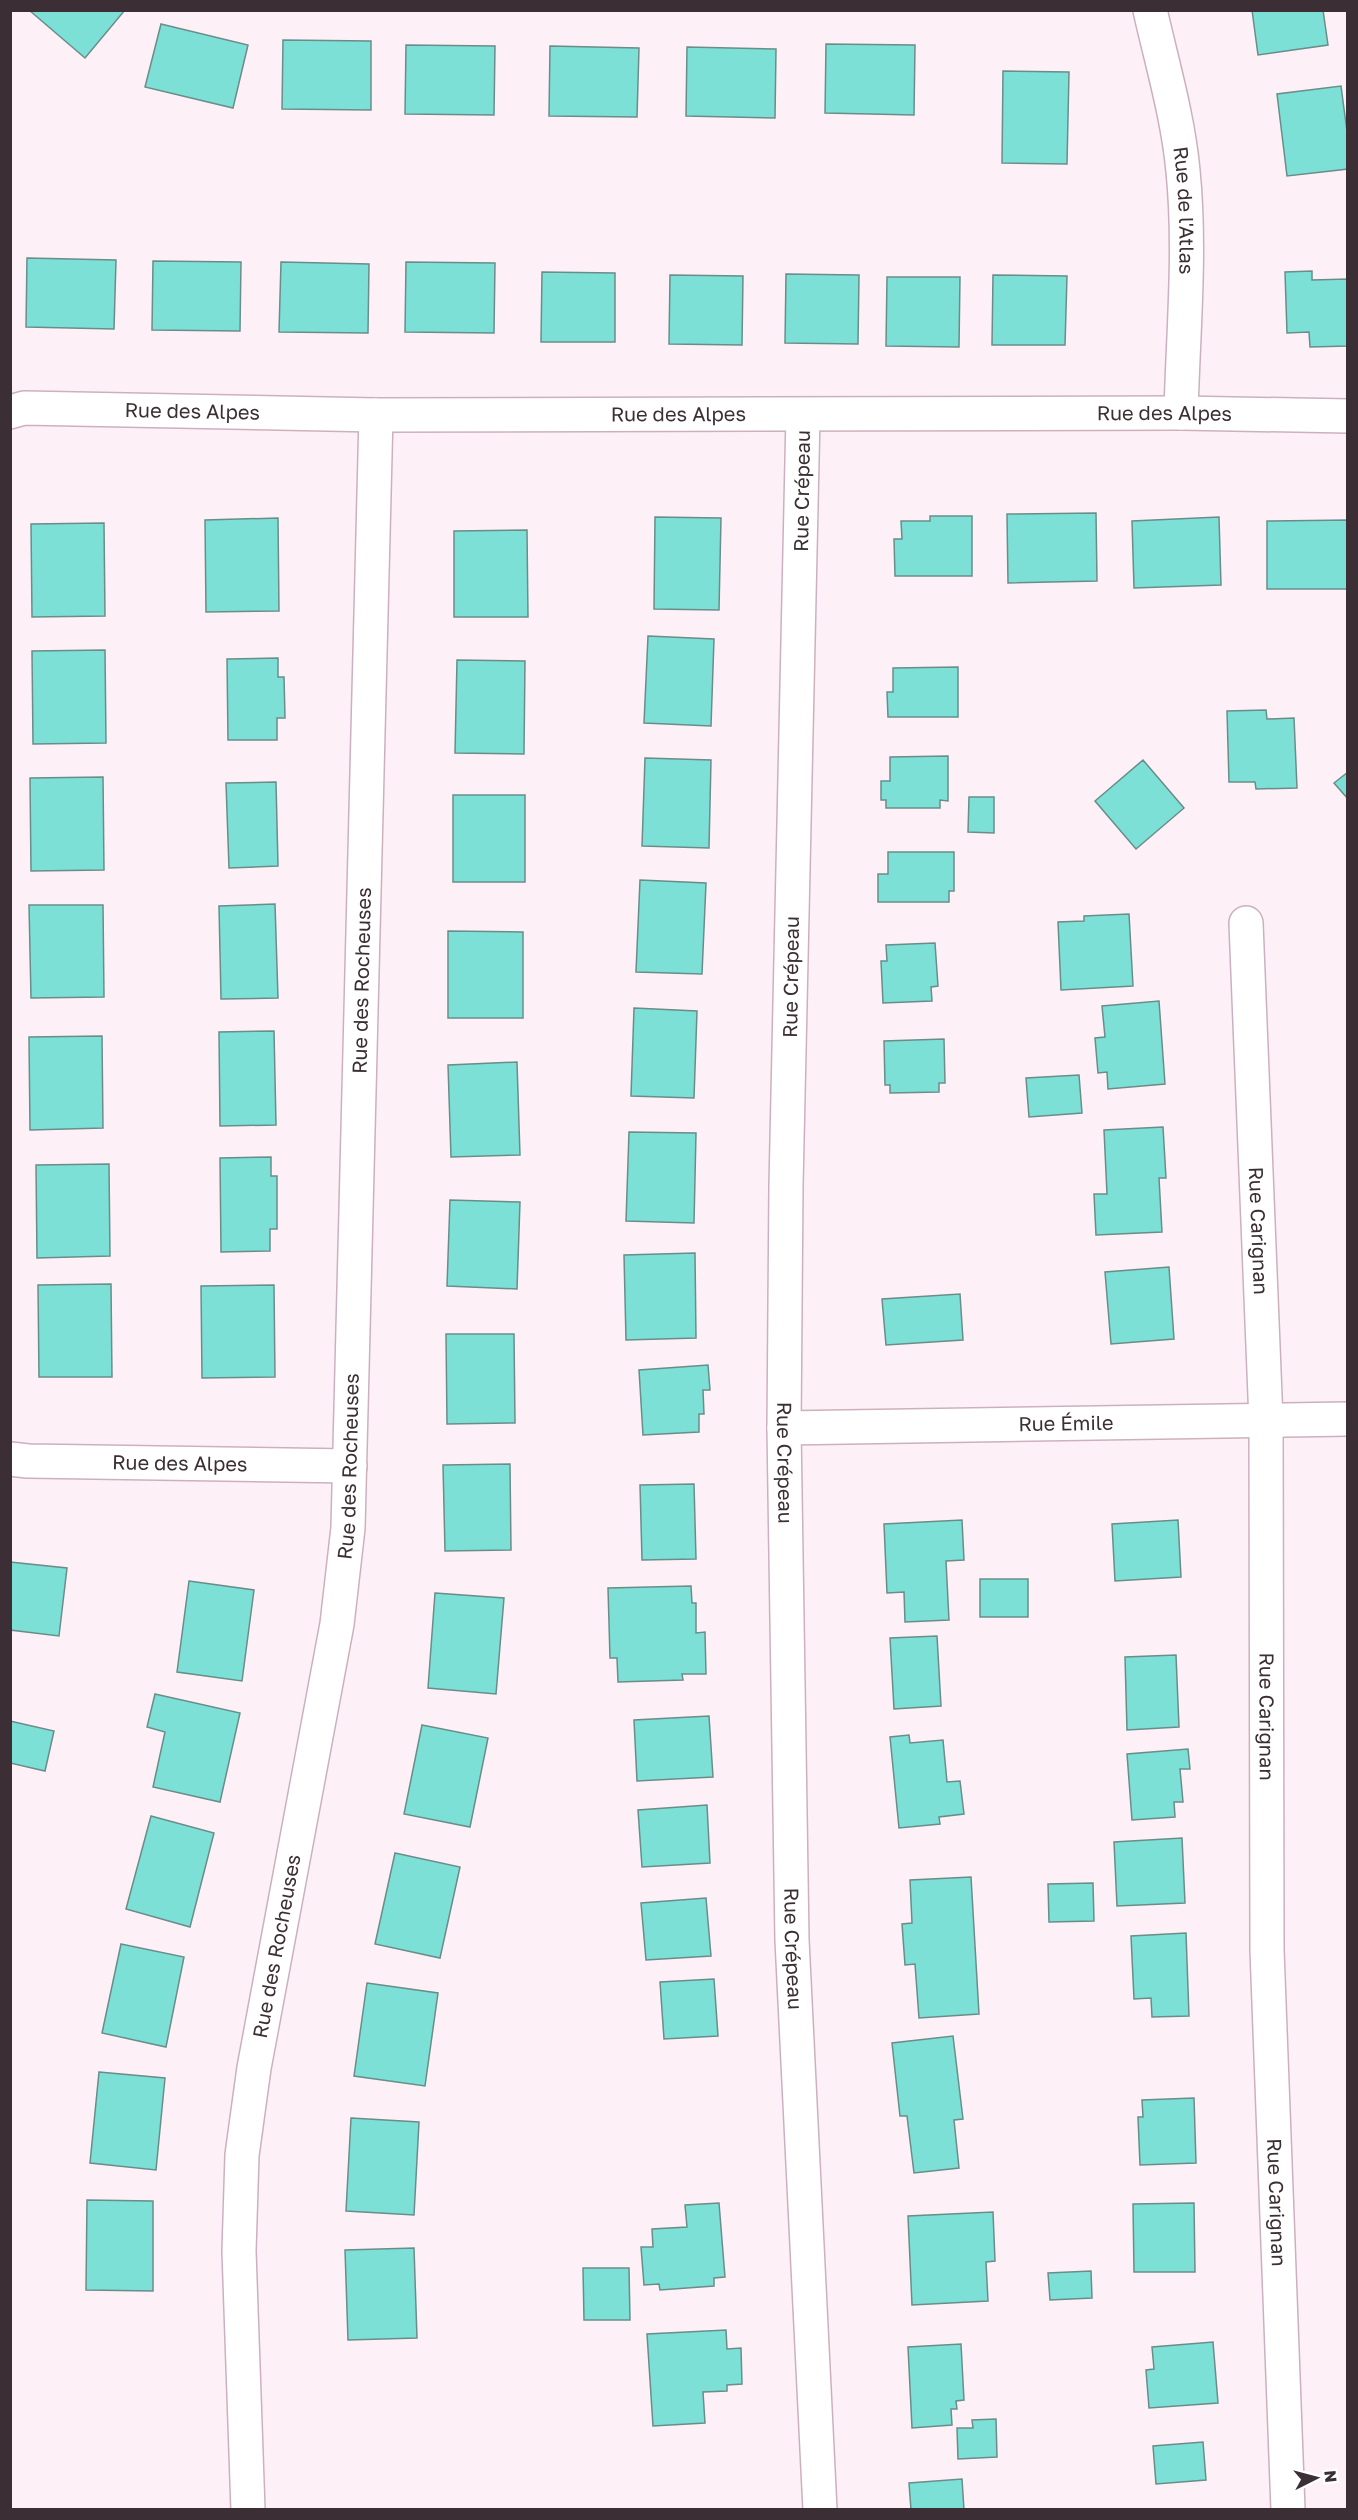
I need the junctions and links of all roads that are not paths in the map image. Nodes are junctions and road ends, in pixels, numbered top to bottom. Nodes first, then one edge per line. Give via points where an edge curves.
1 (1150, 10) edge
2 (10, 412) edge
3 (1181, 413) junction
4 (375, 415) junction
5 (803, 415) junction
6 (1347, 416) edge
7 (1246, 923) dead end
8 (1347, 1419) edge
9 (1266, 1421) junction
10 (784, 1428) junction
11 (10, 1459) edge
12 (350, 1466) junction
13 (248, 2510) edge
14 (820, 2510) edge
15 (1288, 2510) edge

1 - 3 street, Rue de l'Atlas via 1183,169 1186,222
2 - 4 street, Rue des Alpes via 24,408
3 - 5 street, Rue des Alpes
3 - 6 street, Rue des Alpes
4 - 5 street, Rue des Alpes
4 - 12 street, Rue des Rocheuses
5 - 10 street, Rue Crépeau
7 - 9 street, Rue Carignan
8 - 9 street, Rue Émile
9 - 10 street, Rue Émile
9 - 15 street, Rue Carignan via 1267,1950
10 - 14 street, Rue Crépeau via 792,1940
11 - 12 street, Rue des Alpes
12 - 13 street, Rue des Rocheuses via 338,1624 254,2068 242,2155 239,2251

